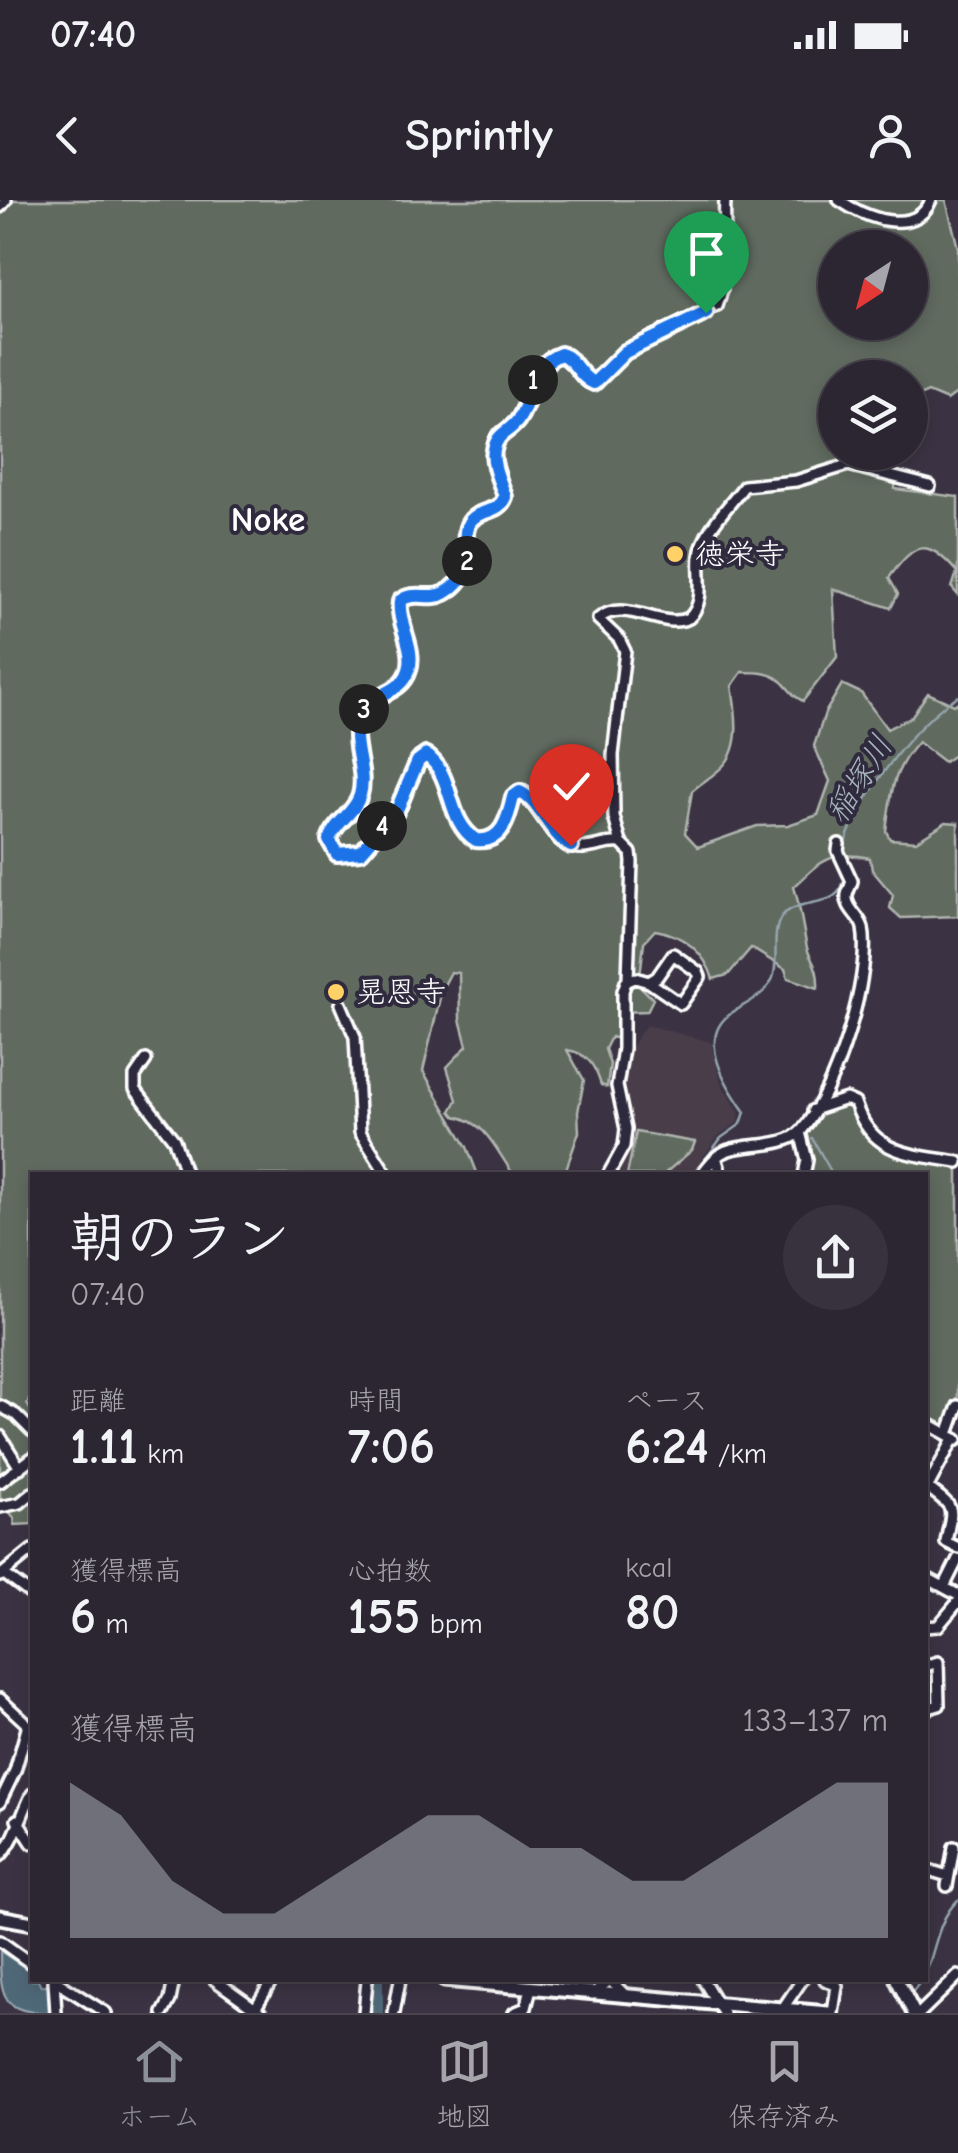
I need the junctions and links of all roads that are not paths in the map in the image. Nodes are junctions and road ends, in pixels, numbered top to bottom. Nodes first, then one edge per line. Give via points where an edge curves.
1 (6, 200) edge
2 (725, 200) edge
3 (839, 200) edge
4 (931, 200) edge
5 (0, 206) edge
6 (930, 486) dead end
7 (621, 844) junction
8 (839, 848) dead end
9 (628, 979) junction
10 (649, 982) junction
11 (341, 1004) dead end
12 (146, 1060) dead end
13 (813, 1110) junction
14 (800, 1132) junction
15 (716, 1158) junction
16 (958, 1162) edge
17 (185, 1172) edge
18 (386, 1172) edge
19 (610, 1172) edge
20 (704, 1172) edge
21 (718, 1172) edge
22 (805, 1172) edge
23 (0, 1406) edge
24 (958, 1406) edge
25 (928, 1424) edge
26 (30, 1430) edge
27 (0, 1436) edge
28 (953, 1438) edge
29 (30, 1460) edge
30 (20, 1468) junction
31 (0, 1482) edge
32 (928, 1486) edge
33 (928, 1491) edge
34 (30, 1494) edge
35 (0, 1507) edge
36 (957, 1508) edge
37 (958, 1548) edge
38 (30, 1552) edge
39 (958, 1560) edge
40 (2, 1575) edge
41 (928, 1578) edge
42 (944, 1586) junction
43 (30, 1594) edge
44 (958, 1598) edge
45 (928, 1627) edge
46 (928, 1665) edge
47 (0, 1698) edge
48 (928, 1709) edge
49 (30, 1726) edge
50 (30, 1797) edge
51 (0, 1802) edge
52 (17, 1820) junction
53 (30, 1841) edge
54 (954, 1847) dead end
55 (0, 1856) edge
56 (928, 1871) edge
57 (0, 1917) edge
58 (30, 1923) edge
59 (0, 1941) edge
60 (30, 1963) edge
61 (958, 1976) edge
62 (54, 1982) edge
63 (57, 1982) edge
64 (173, 1982) edge
65 (218, 1982) edge
66 (271, 1982) edge
67 (367, 1982) edge
68 (400, 1982) edge
69 (492, 1982) edge
70 (704, 1982) edge
71 (801, 1982) edge
72 (829, 1982) edge
73 (898, 1982) edge
74 (531, 1988) junction
75 (721, 2008) edge
76 (783, 2008) junction
77 (258, 2011) edge
78 (56, 2013) edge
79 (106, 2013) edge
80 (163, 2013) edge
81 (364, 2013) edge
82 (394, 2013) edge
83 (514, 2013) edge
84 (831, 2013) edge
85 (917, 2013) edge

1 - 5 street
2 - 7 street via 726,270 716,306 625,352 594,383 566,356 553,357 536,375 518,421 497,436 492,456 503,503 470,520 466,565 454,586 437,596 400,601 411,655 408,674 362,711 355,737 361,790 329,840 337,854 361,852 396,812 426,755 440,769 456,816 476,840 498,834 520,792 571,846
3 - 4 street via 900,222 920,216
6 - 7 street via 848,464 796,481 744,486 704,539 700,598 689,618 612,612 598,619 625,652 613,754
7 - 9 street via 632,862
8 - 13 street via 852,881 850,906 863,925 860,998
9 - 10 street
9 - 19 street via 618,1086 626,1128
10 - 10 street via 673,954 700,977 681,1004
11 - 18 street via 355,1037 360,1132
12 - 17 street via 135,1089 174,1140
13 - 14 street
13 - 16 street via 856,1102 864,1129 877,1141
14 - 15 street
14 - 22 street
15 - 20 street
15 - 21 street
23 - 26 street
24 - 28 street
25 - 28 street
27 - 30 street
28 - 32 street
29 - 30 street
30 - 31 street
33 - 36 street
34 - 35 street
36 - 37 street via 946,1542
38 - 40 street
39 - 42 street
40 - 43 street
41 - 42 street
42 - 44 street
44 - 45 street via 938,1626
46 - 48 street via 938,1662 939,1704
47 - 49 street
49 - 51 street
50 - 52 street
52 - 53 street
52 - 55 street
54 - 56 street via 948,1881
57 - 58 street
59 - 60 street
61 - 85 street
62 - 78 street
63 - 79 street
64 - 80 street
65 - 77 street
66 - 77 street
67 - 81 street
68 - 82 street
69 - 74 street
70 - 75 street
71 - 76 street
72 - 84 street via 838,1986
73 - 85 street
74 - 75 street
74 - 83 street via 526,2008
75 - 76 street
76 - 84 street

